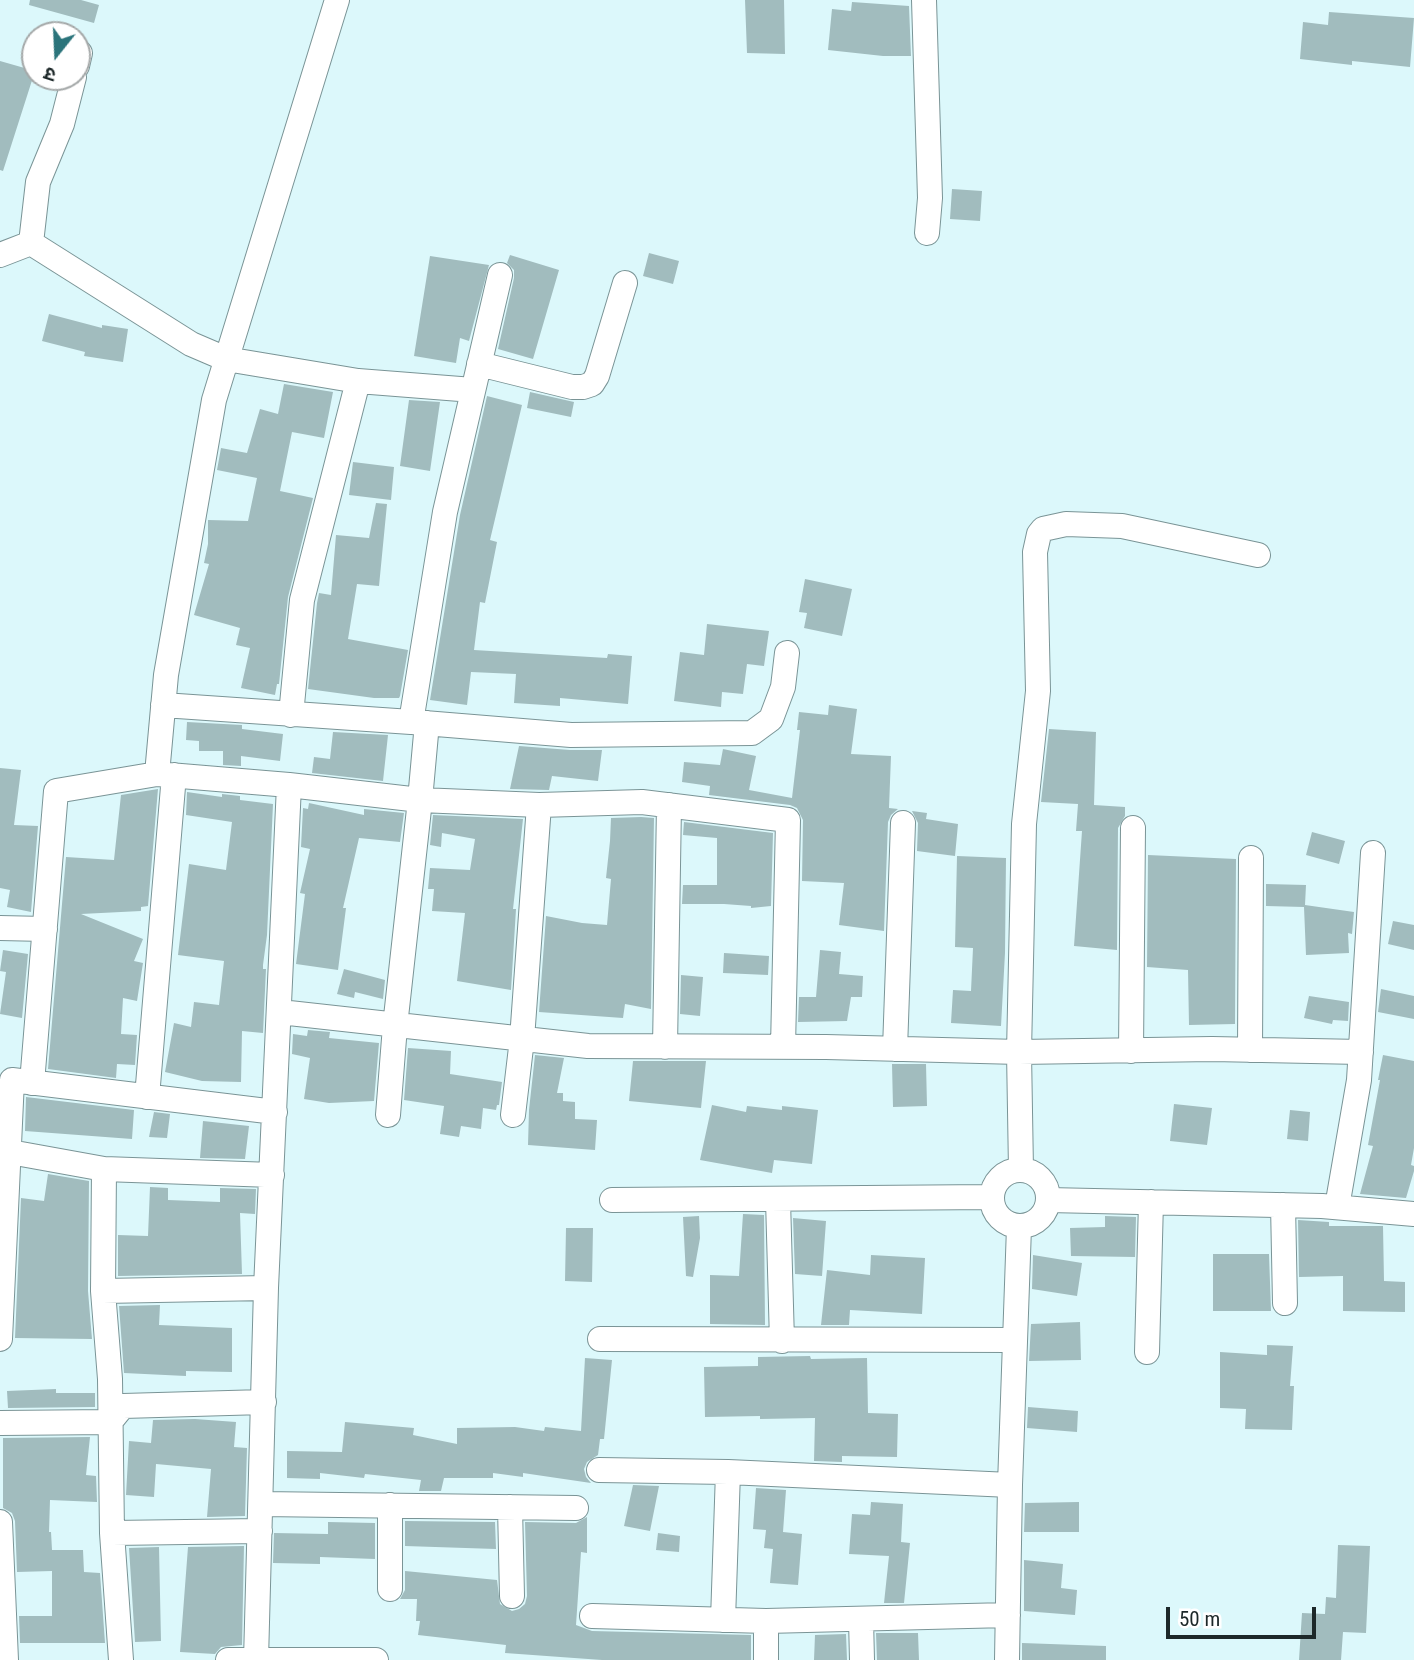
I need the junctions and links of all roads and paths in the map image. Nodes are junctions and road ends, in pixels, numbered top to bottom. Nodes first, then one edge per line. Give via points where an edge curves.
1 (337, 0) edge
2 (924, 0) edge
3 (71, 91) edge
4 (927, 233) dead end
5 (31, 243) junction
6 (0, 255) edge
7 (500, 275) dead end
8 (625, 283) dead end
9 (226, 359) junction
10 (479, 364) junction
11 (358, 381) junction
12 (473, 390) junction
13 (1258, 555) dead end
14 (787, 653) dead end
15 (163, 705) junction
16 (291, 715) junction
17 (419, 723) junction
18 (166, 775) junction
19 (289, 785) junction
20 (420, 800) junction
21 (539, 805) junction
22 (669, 805) junction
23 (903, 823) dead end
24 (1133, 828) dead end
25 (1373, 853) dead end
26 (1251, 858) dead end
27 (0, 928) edge
28 (45, 929) junction
29 (280, 1012) junction
30 (395, 1026) junction
31 (522, 1040) junction
32 (665, 1047) junction
33 (783, 1047) junction
34 (895, 1049) junction
35 (1250, 1050) junction
36 (1131, 1051) junction
37 (1018, 1052) junction
38 (1361, 1052) junction
39 (32, 1083) junction
40 (147, 1097) junction
41 (275, 1112) junction
42 (388, 1115) dead end
43 (513, 1115) dead end
44 (10, 1152) junction
45 (104, 1169) junction
46 (1021, 1170) junction
47 (272, 1175) junction
48 (991, 1197) junction
49 (612, 1200) dead end
50 (778, 1200) junction
51 (1048, 1200) junction
52 (1151, 1202) junction
53 (1283, 1205) junction
54 (1337, 1207) junction
55 (1414, 1214) edge
56 (1018, 1227) junction
57 (266, 1288) junction
58 (103, 1291) junction
59 (1284, 1303) dead end
60 (0, 1339) edge
61 (600, 1339) dead end
62 (1014, 1340) junction
63 (782, 1341) junction
64 (1147, 1352) dead end
65 (264, 1402) junction
66 (110, 1422) junction
67 (0, 1423) edge
68 (599, 1470) dead end
69 (728, 1472) junction
70 (1010, 1485) junction
71 (261, 1504) junction
72 (390, 1505) junction
73 (510, 1507) junction
74 (576, 1508) dead end
75 (0, 1522) edge
76 (260, 1531) junction
77 (112, 1533) junction
78 (390, 1589) dead end
79 (512, 1596) dead end
80 (1008, 1615) junction
81 (592, 1616) dead end
82 (861, 1619) junction
83 (723, 1620) junction
84 (766, 1621) junction
85 (256, 1659) edge
86 (6, 1660) edge
87 (121, 1660) edge
88 (228, 1660) edge
89 (376, 1660) edge
90 (766, 1660) edge
91 (862, 1660) edge
92 (1007, 1660) edge

1 - 9 street
2 - 4 street
3 - 5 street via 38,182
5 - 6 street
5 - 9 street via 191,344
7 - 10 street
8 - 10 street via 592,384 572,387
9 - 11 street
9 - 15 street via 214,400
10 - 12 street
11 - 12 street
11 - 16 street via 302,600
12 - 17 street via 445,512
13 - 37 street via 1122,526 1066,524 1039,534 1035,552 1038,691 1024,824
14 - 17 street via 783,687 771,719 752,733 571,734
15 - 16 street
15 - 18 street
16 - 17 street
17 - 20 street
18 - 19 street
18 - 28 street via 56,791
18 - 40 street
19 - 20 street
19 - 29 street
20 - 21 street
20 - 30 street
21 - 22 street
21 - 31 street
22 - 32 street
22 - 33 street via 788,820
23 - 34 street
24 - 36 street
25 - 38 street
26 - 35 street
27 - 28 street
28 - 39 street
29 - 30 street
29 - 41 street
30 - 31 street
30 - 42 street
31 - 32 street
31 - 43 street
32 - 33 street
33 - 34 street
34 - 37 street
35 - 36 street
35 - 38 street
36 - 37 street
37 - 46 street
38 - 54 street
39 - 40 street
39 - 44 street via 12,1080
40 - 41 street
41 - 47 street
44 - 45 street
44 - 60 street
45 - 47 street
45 - 58 street
46 - 48 street via 997,1181
46 - 51 street via 1037,1176
47 - 57 street
48 - 50 street
48 - 56 street via 1002,1221
49 - 50 street
50 - 63 street
51 - 52 street
51 - 56 street via 1035,1222
52 - 53 street
52 - 64 street
53 - 54 street
53 - 59 street
54 - 55 street
56 - 62 street
57 - 58 street
57 - 65 street
58 - 66 street
61 - 63 street
62 - 63 street
62 - 70 street
65 - 66 street via 123,1406
65 - 71 street
66 - 67 street
66 - 77 street
68 - 69 street
69 - 70 street
69 - 83 street
70 - 80 street
71 - 72 street
71 - 76 street
72 - 73 street
72 - 78 street
73 - 74 street
73 - 79 street
75 - 86 street
76 - 77 street
76 - 85 street
77 - 87 street
80 - 82 street
80 - 92 street
81 - 83 street
82 - 84 street
82 - 91 street
83 - 84 street
84 - 90 street
85 - 88 street
85 - 89 street

